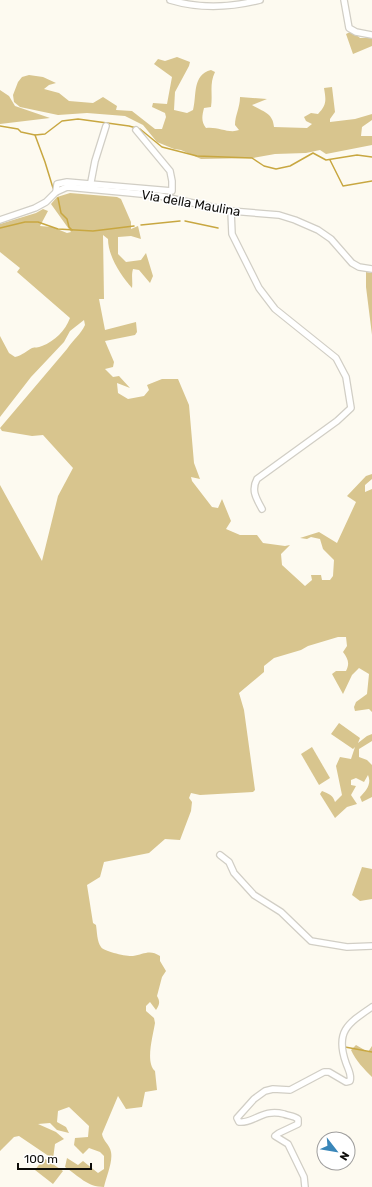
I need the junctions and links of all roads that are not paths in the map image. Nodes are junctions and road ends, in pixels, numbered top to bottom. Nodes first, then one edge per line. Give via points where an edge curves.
1 (170, 0) edge
2 (260, 0) edge
3 (344, 0) edge
4 (372, 35) edge
5 (106, 126) dead end
6 (136, 130) dead end
7 (90, 187) junction
8 (231, 211) junction
9 (0, 220) edge
10 (372, 269) edge
11 (262, 509) dead end
12 (220, 854) dead end
13 (372, 946) edge
14 (372, 1007) edge
15 (305, 1187) edge

1 - 2 street via 204,7 236,6
3 - 4 street via 349,28
5 - 7 street
6 - 7 street via 170,171 172,191
7 - 8 street, Via della Maulina via 160,196
7 - 9 street, Via della Maulina via 67,187 35,208
8 - 10 street, Via della Maulina via 279,215 295,220 331,239 352,263
8 - 11 street via 232,234 258,288 275,309 336,358 346,377 351,402 351,408 337,421 257,478 254,494
12 - 13 street via 254,895 281,912 312,941 346,947
14 - 15 street via 353,1020 342,1036 341,1045 351,1076 350,1082 324,1072 290,1090 269,1089 254,1099 238,1117 239,1122 244,1122 261,1114 274,1112 298,1120 298,1124 275,1136 288,1144 304,1177

